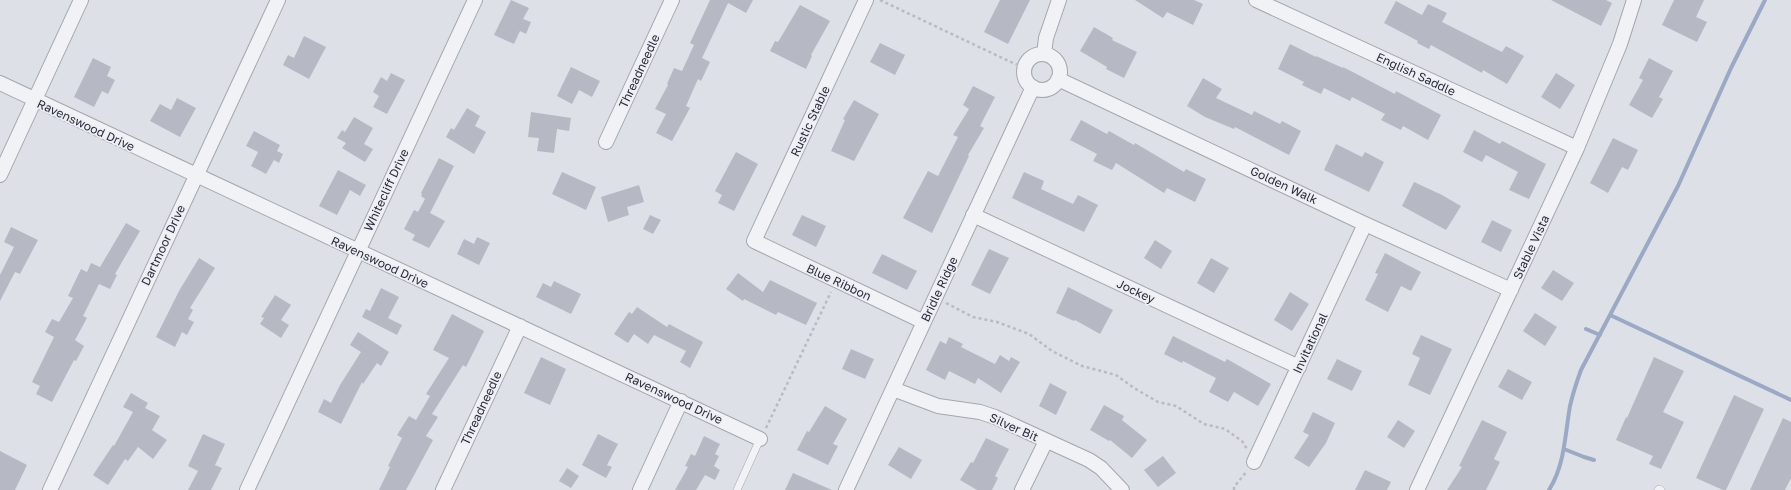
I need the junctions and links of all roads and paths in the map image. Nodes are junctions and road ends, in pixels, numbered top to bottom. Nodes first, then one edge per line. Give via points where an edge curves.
1 (82, 0) edge
2 (278, 0) edge
3 (475, 0) edge
4 (672, 0) edge
5 (866, 0) edge
6 (880, 0) edge
7 (1059, 0) edge
8 (1256, 0) edge
9 (1634, 0) edge
10 (1044, 54) junction
11 (1025, 66) junction
12 (1058, 79) junction
13 (0, 83) edge
14 (1033, 87) junction
15 (34, 100) junction
16 (606, 142) dead end
17 (1577, 148) junction
18 (0, 175) edge
19 (195, 176) junction
20 (974, 215) junction
21 (1365, 224) junction
22 (754, 241) joint
23 (357, 252) junction
24 (836, 281) junction
25 (1511, 290) junction
26 (935, 298) junction
27 (924, 322) junction
28 (520, 326) junction
29 (1299, 367) junction
30 (893, 389) junction
31 (681, 401) junction
32 (760, 439) junction
33 (1046, 441) junction
34 (1254, 462) junction
35 (50, 490) edge
36 (247, 490) edge
37 (443, 490) edge
38 (640, 490) edge
39 (737, 490) edge
40 (846, 490) edge
41 (1022, 490) edge
42 (1122, 490) edge
43 (1234, 490) edge
44 (1417, 490) edge
45 (1658, 490) edge
46 (1662, 490) edge

1 - 15 street
2 - 19 street, Dartmoor Drive
3 - 23 street, Whitecliff Drive
4 - 16 street, Threadneedle
5 - 22 street, Rustic Stable
6 - 11 path via 1015,64
7 - 10 street via 1046,38
8 - 17 street, English Saddle
9 - 17 street, Stable Vista via 1620,44
10 - 11 street via 1032,56
10 - 12 street via 1051,56 1059,66
11 - 14 street via 1025,78
12 - 14 street via 1048,89 1040,90
12 - 21 street, Golden Walk
13 - 15 street, Ravenswood Drive
14 - 20 street, Bridle Ridge
15 - 18 street
15 - 19 street, Ravenswood Drive
17 - 25 street, Stable Vista
19 - 23 street, Ravenswood Drive
19 - 35 street, Dartmoor Drive
20 - 26 street, Bridle Ridge
20 - 29 street, Jockey
21 - 25 street, Golden Walk
21 - 29 street, Invitational
22 - 24 street, Blue Ribbon
23 - 28 street, Ravenswood Drive
23 - 36 street, Whitecliff Drive
24 - 27 street, Blue Ribbon
24 - 32 path
25 - 44 street, Stable Vista
26 - 27 street, Bridle Ridge
26 - 34 path via 973,317 997,322 1029,334 1052,351 1082,366 1116,374 1158,402 1176,406 1204,424 1225,429 1242,441
27 - 30 street, Bridle Ridge
28 - 31 street, Ravenswood Drive
28 - 37 street, Threadneedle
29 - 34 street, Invitational
30 - 33 street, Silver Bit via 938,406 988,415
30 - 40 street, Bridle Ridge
31 - 32 street, Ravenswood Drive
31 - 38 street
32 - 39 lane
33 - 41 street
33 - 42 street, Silver Bit via 1089,460 1101,468
34 - 43 path
45 - 46 lane

